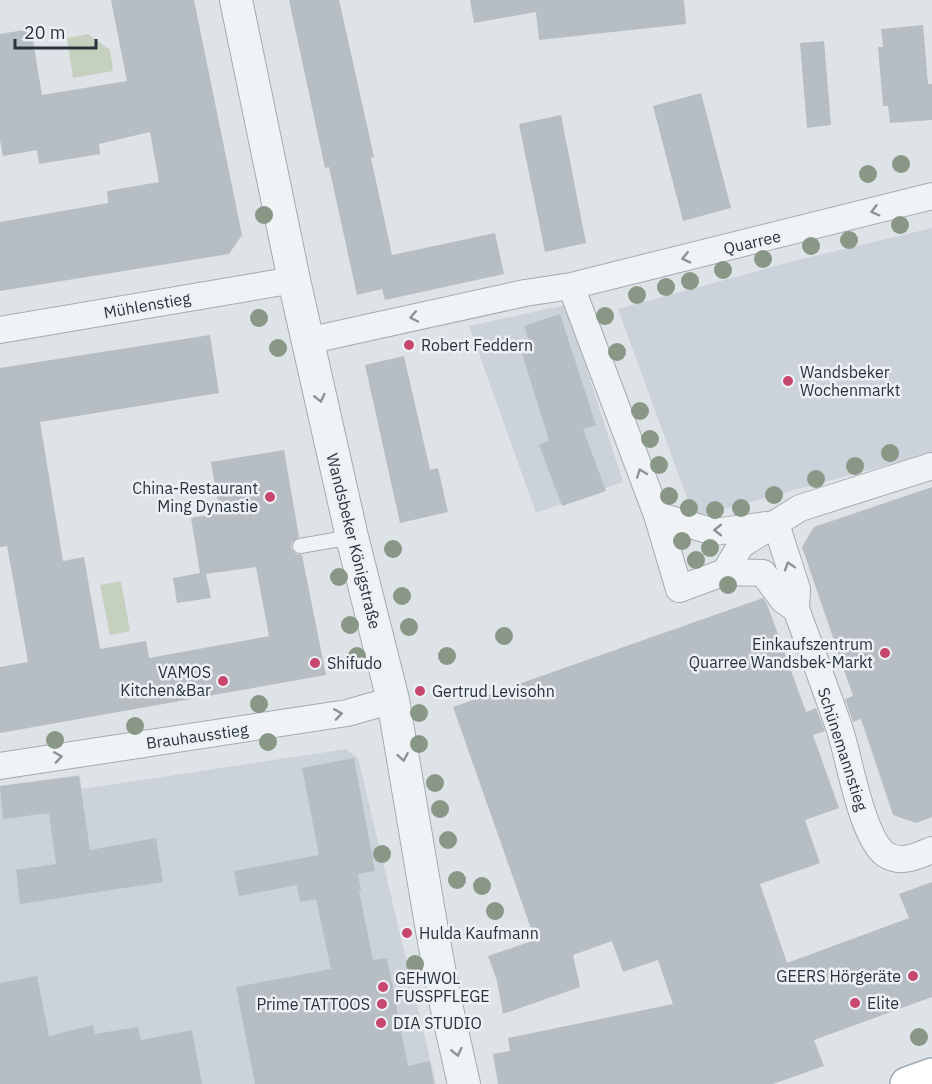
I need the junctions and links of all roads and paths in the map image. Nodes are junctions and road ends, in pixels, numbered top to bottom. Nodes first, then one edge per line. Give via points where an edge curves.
1 (236, 0) edge
2 (932, 196) edge
3 (294, 280) junction
4 (571, 286) junction
5 (0, 330) edge
6 (307, 341) junction
7 (932, 466) edge
8 (657, 515) junction
9 (776, 524) junction
10 (352, 537) junction
11 (300, 546) dead end
12 (725, 572) junction
13 (796, 609) junction
14 (393, 700) junction
15 (0, 766) edge
16 (932, 850) edge
17 (932, 1075) edge
18 (464, 1084) edge
19 (907, 1084) edge

1 - 3 street, Wandsbeker Königstraße
2 -> 4 street, Quarree
3 - 5 street, Mühlenstieg
3 - 6 street, Wandsbeker Königstraße
4 -> 6 street, Quarree
8 -> 4 street
6 -> 10 street, Wandsbeker Königstraße
7 - 9 street via 800,508
9 -> 8 street via 714,532
8 - 12 street via 679,589
9 - 12 street via 741,545
13 -> 9 street, Schünemannstieg via 797,589
10 - 11 lane
10 - 14 street, Wandsbeker Königstraße
12 - 13 street via 762,573 783,600
13 - 16 street, Schünemannstieg via 840,732 871,836 883,852 895,859 908,859
15 -> 14 street, Brauhausstieg via 347,713
14 -> 18 street, Wandsbeker Königstraße via 436,957
17 - 19 main road

